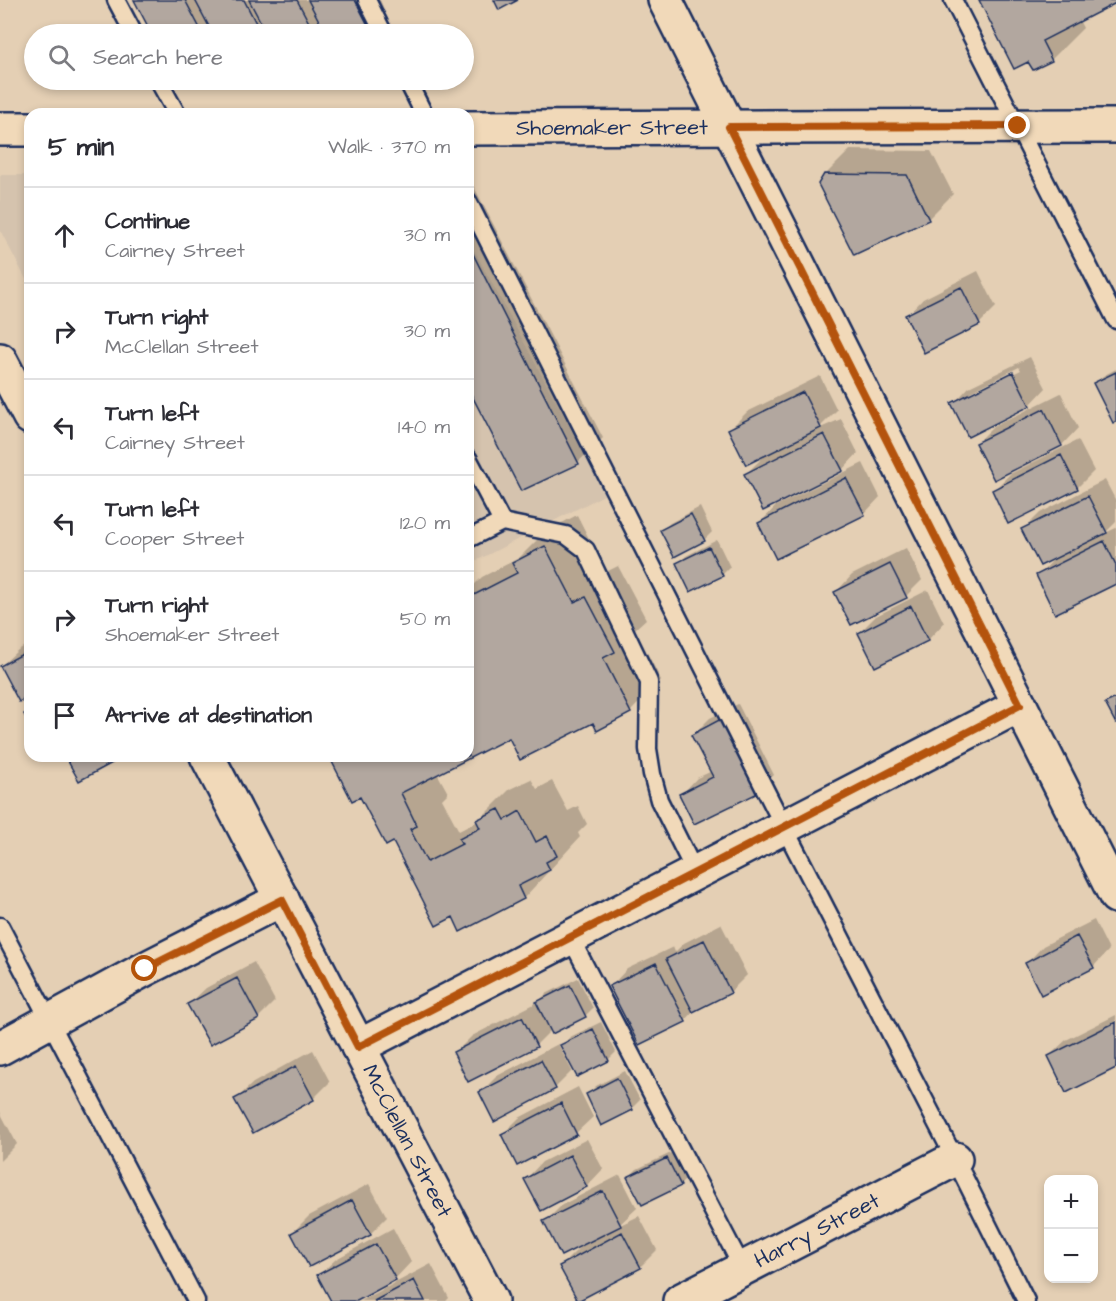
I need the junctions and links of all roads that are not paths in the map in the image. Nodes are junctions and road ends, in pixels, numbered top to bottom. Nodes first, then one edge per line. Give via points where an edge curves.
1 (116, 0) edge
2 (367, 0) edge
3 (665, 0) edge
4 (954, 0) edge
5 (129, 24) edge
6 (379, 24) edge
7 (164, 90) edge
8 (412, 90) edge
9 (174, 108) edge
10 (421, 108) edge
11 (1018, 126) junction
12 (1116, 126) edge
13 (729, 127) junction
14 (474, 128) edge
15 (0, 129) edge
16 (24, 129) edge
17 (474, 213) edge
18 (1116, 320) edge
19 (0, 360) edge
20 (24, 406) edge
21 (474, 469) edge
22 (502, 522) junction
23 (474, 536) edge
24 (1020, 705) junction
25 (210, 762) edge
26 (784, 827) junction
27 (695, 872) junction
28 (1116, 896) edge
29 (282, 900) junction
30 (0, 926) edge
31 (570, 937) junction
32 (49, 1021) junction
33 (358, 1047) junction
34 (0, 1048) edge
35 (955, 1159) junction
36 (743, 1269) junction
37 (196, 1301) edge
38 (491, 1301) edge
39 (680, 1301) edge
40 (1026, 1301) edge

1 - 5 lane
2 - 6 lane
3 - 13 street
4 - 11 lane
7 - 9 lane
8 - 10 lane
11 - 12 street, Shoemaker Street
11 - 13 street, Shoemaker Street
11 - 18 lane
13 - 14 street, Shoemaker Street
13 - 24 street
15 - 16 street
17 - 26 lane
19 - 20 street
21 - 22 lane
22 - 23 lane
22 - 27 lane via 566,535 586,550 649,682 648,750 652,774 659,800
24 - 26 street
24 - 28 street
25 - 29 street, McClellan Street
26 - 27 street
26 - 35 lane
27 - 31 street
29 - 32 street
29 - 33 street, McClellan Street
30 - 32 lane
31 - 33 street
31 - 36 lane
32 - 34 street
32 - 37 lane
33 - 38 street, McClellan Street
35 - 36 street, Harry Street
35 - 40 lane
36 - 39 street, Harry Street

